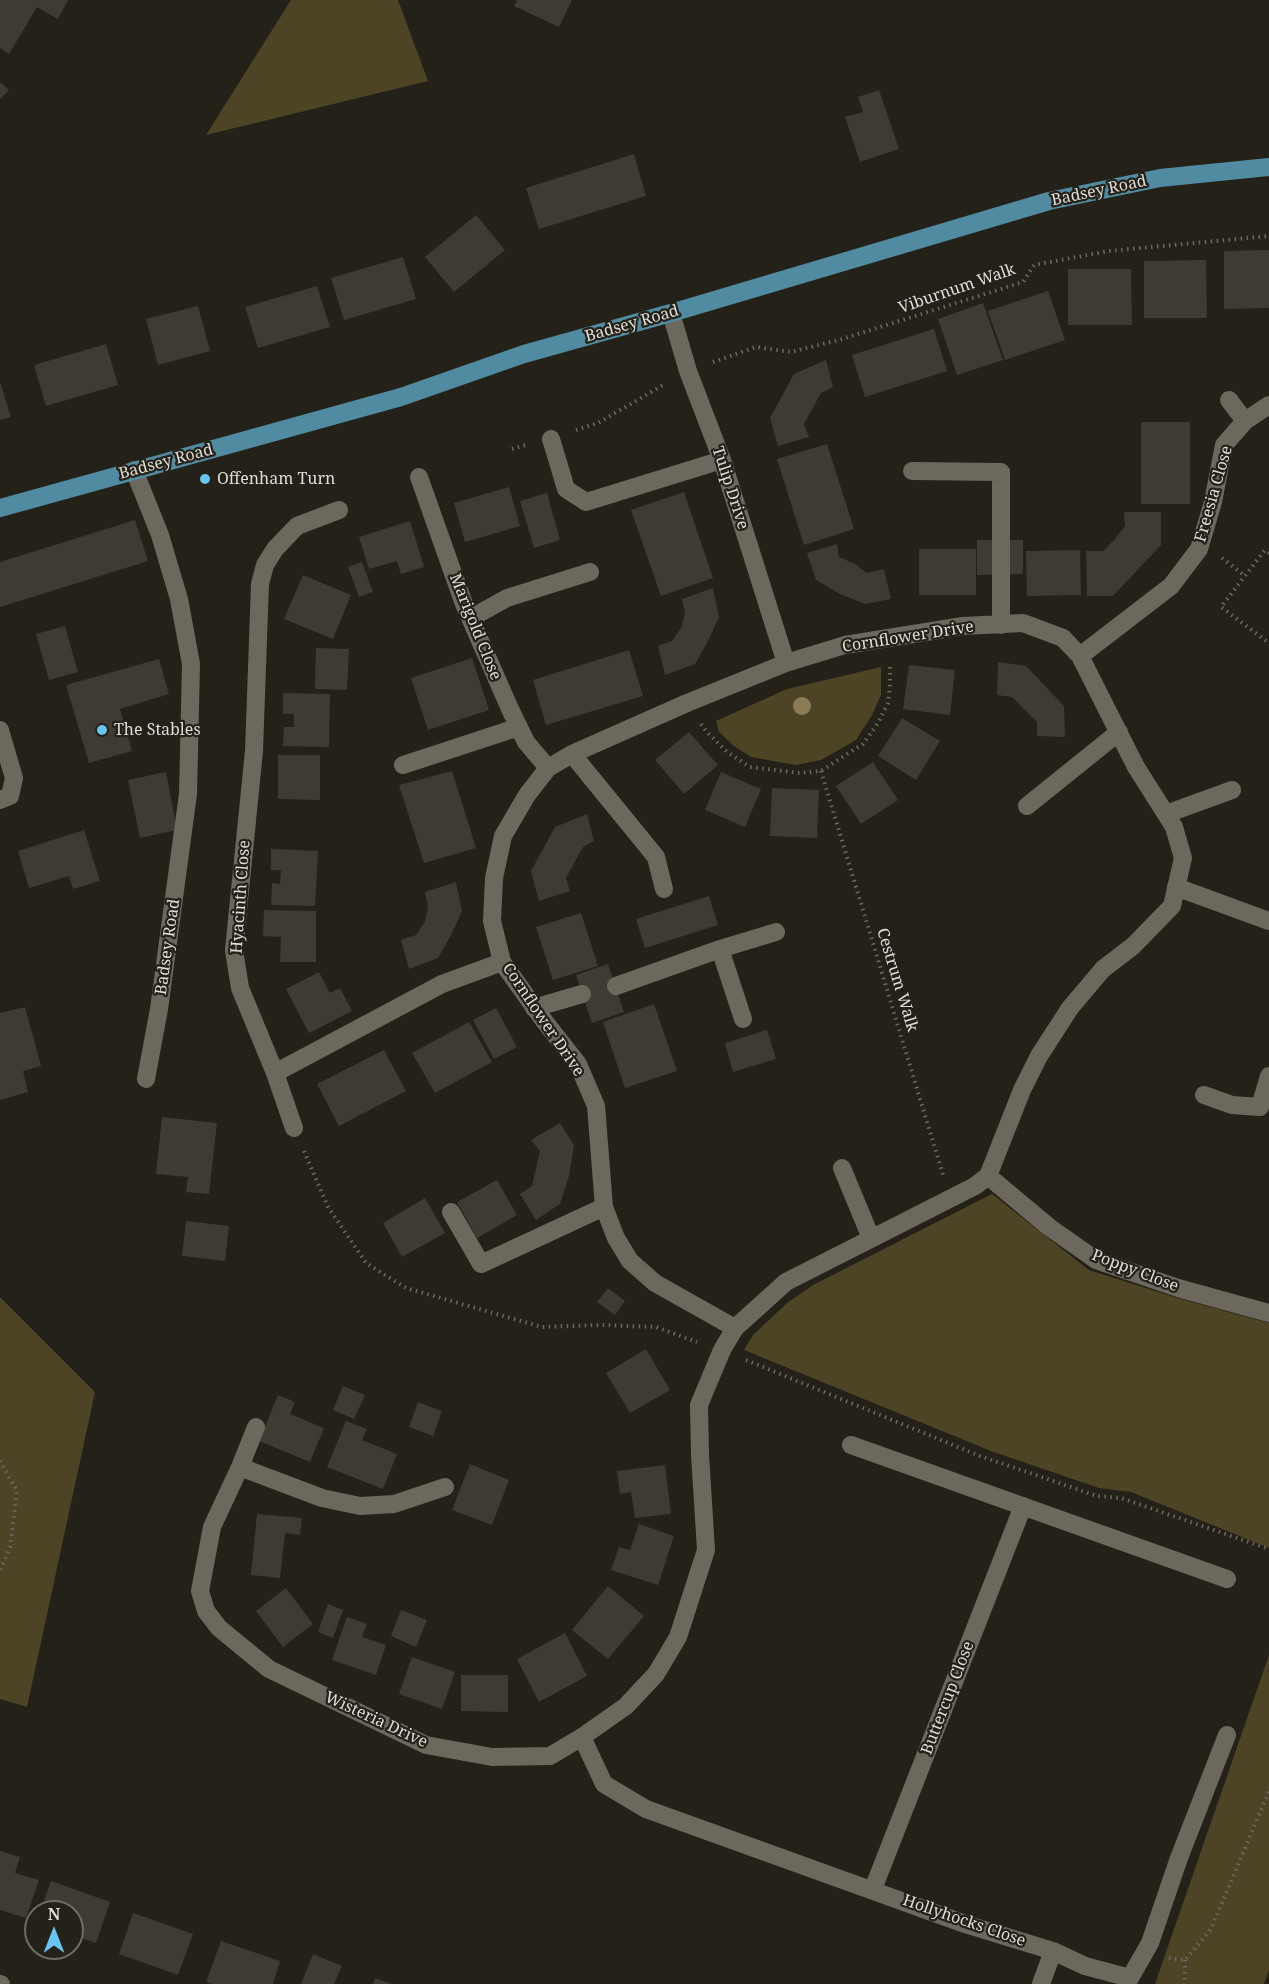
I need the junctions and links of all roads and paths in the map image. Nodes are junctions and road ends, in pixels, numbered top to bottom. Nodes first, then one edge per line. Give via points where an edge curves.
1 (1269, 167) edge
2 (1269, 236) edge
3 (671, 314) junction
4 (688, 372) junction
5 (1229, 400) dead end
6 (1269, 405) edge
7 (1245, 420) junction
8 (551, 439) junction
9 (512, 449) dead end
10 (722, 460) junction
11 (134, 470) junction
12 (912, 471) dead end
13 (419, 477) dead end
14 (0, 508) edge
15 (339, 510) dead end
16 (1269, 553) edge
17 (590, 572) dead end
18 (471, 618) junction
19 (1000, 625) junction
20 (889, 639) junction
21 (1269, 643) edge
22 (1080, 656) junction
23 (786, 663) junction
24 (687, 703) junction
25 (519, 727) junction
26 (0, 730) edge
27 (1119, 732) junction
28 (572, 754) junction
29 (403, 765) dead end
30 (548, 768) junction
31 (821, 771) junction
32 (1232, 790) dead end
33 (0, 800) edge
34 (1027, 806) dead end
35 (1166, 814) junction
36 (1176, 887) junction
37 (664, 889) dead end
38 (1269, 921) edge
39 (776, 932) dead end
40 (720, 949) junction
41 (502, 962) junction
42 (615, 986) tunnel mouth
43 (582, 994) tunnel mouth
44 (534, 1008) junction
45 (742, 1018) dead end
46 (275, 1073) junction
47 (1269, 1076) edge
48 (146, 1079) dead end
49 (1204, 1095) dead end
50 (294, 1128) dead end
51 (842, 1168) dead end
52 (988, 1176) junction
53 (950, 1197) junction
54 (604, 1207) junction
55 (451, 1212) dead end
56 (871, 1238) junction
57 (1269, 1312) edge
58 (735, 1328) junction
59 (722, 1350) junction
60 (256, 1426) dead end
61 (851, 1445) dead end
62 (0, 1461) edge
63 (240, 1467) junction
64 (445, 1487) dead end
65 (1023, 1506) junction
66 (1269, 1549) edge
67 (0, 1571) edge
68 (1227, 1579) dead end
69 (1227, 1735) dead end
70 (582, 1737) junction
71 (1269, 1791) edge
72 (873, 1889) junction
73 (1053, 1951) junction
74 (1144, 1955) junction
75 (1185, 1960) junction
76 (1041, 1984) edge
77 (1185, 1984) edge

1 - 3 main road, Badsey Road via 1160,178 1049,201
2 - 4 path, Viburnum Walk via 1109,251 1034,265 1023,282 850,337 791,352 756,347
3 - 4 street, Tulip Drive
3 - 11 main road, Badsey Road via 524,354 401,397
4 - 8 path, Viburnum Walk via 598,423
4 - 10 street, Tulip Drive
5 - 7 street
6 - 7 street, Freesia Close
7 - 22 street, Freesia Close via 1224,445 1199,549 1171,586
8 - 9 path, Viburnum Walk
8 - 10 street via 566,489 586,502
10 - 23 street, Tulip Drive
11 - 14 main road, Badsey Road
11 - 48 street, Badsey Road via 160,535 179,599 190,664 188,794
12 - 19 street via 1000,472
13 - 18 street, Marigold Close
15 - 46 street, Hyacinth Close via 297,526 275,549 260,584 254,751 234,950 240,988
16 - 21 path via 1265,550 1221,606
17 - 18 street via 507,598
18 - 25 street, Marigold Close
19 - 20 street, Cornflower Drive via 963,626
19 - 22 street, Cornflower Drive via 1023,623 1063,638
20 - 23 street, Cornflower Drive via 845,645
20 - 31 path via 888,704 863,744
22 - 27 street, Cornflower Drive
23 - 24 street, Cornflower Drive
24 - 28 street, Cornflower Drive
24 - 31 path via 727,753 750,766 800,773
25 - 29 street
25 - 30 street, Marigold Close
26 - 33 street via 14,778 10,796
27 - 34 street
27 - 35 street, Cornflower Drive
28 - 30 street, Cornflower Drive
28 - 37 street via 656,857
30 - 41 street, Cornflower Drive via 503,836 494,878 492,921
31 - 53 path, Cestrum Walk
32 - 35 street
35 - 36 street, Cornflower Drive via 1183,858
36 - 38 street
36 - 52 street, Cornflower Drive via 1172,906 1133,946 1103,969 1070,1008 1022,1090
39 - 40 street
40 - 42 street
40 - 45 street
41 - 44 street, Cornflower Drive
41 - 46 street via 442,984
43 - 44 street
44 - 54 street, Cornflower Drive via 578,1064 596,1106
46 - 50 street, Hyacinth Close
47 - 49 street via 1260,1107 1232,1105
51 - 56 street
52 - 53 street
52 - 57 street, Poppy Close via 1096,1260 1178,1288
53 - 56 street
54 - 55 street via 481,1264
54 - 58 street, Cornflower Drive via 630,1261 656,1283
56 - 58 street via 786,1282
58 - 59 street, Wisteria Drive
59 - 66 path via 980,1456 1097,1496 1121,1498
59 - 70 street, Wisteria Drive via 699,1405 706,1550 678,1637 656,1674 626,1706
60 - 63 street, Wisteria Drive
61 - 65 street
62 - 67 path via 17,1491 10,1547
63 - 64 street via 322,1498 360,1506 394,1504
63 - 70 street, Wisteria Drive via 212,1527 200,1591 206,1611 219,1628 269,1670 426,1745 492,1757 550,1756
65 - 68 street
65 - 72 street, Buttercup Close
69 - 74 street, Hollyhocks Close
70 - 72 street, Hollyhocks Close via 604,1784 646,1809
71 - 75 path via 1210,1929
72 - 73 street, Hollyhocks Close via 965,1924
73 - 74 street, Hollyhocks Close via 1085,1966 1130,1978
73 - 76 street
74 - 75 path
75 - 77 path

